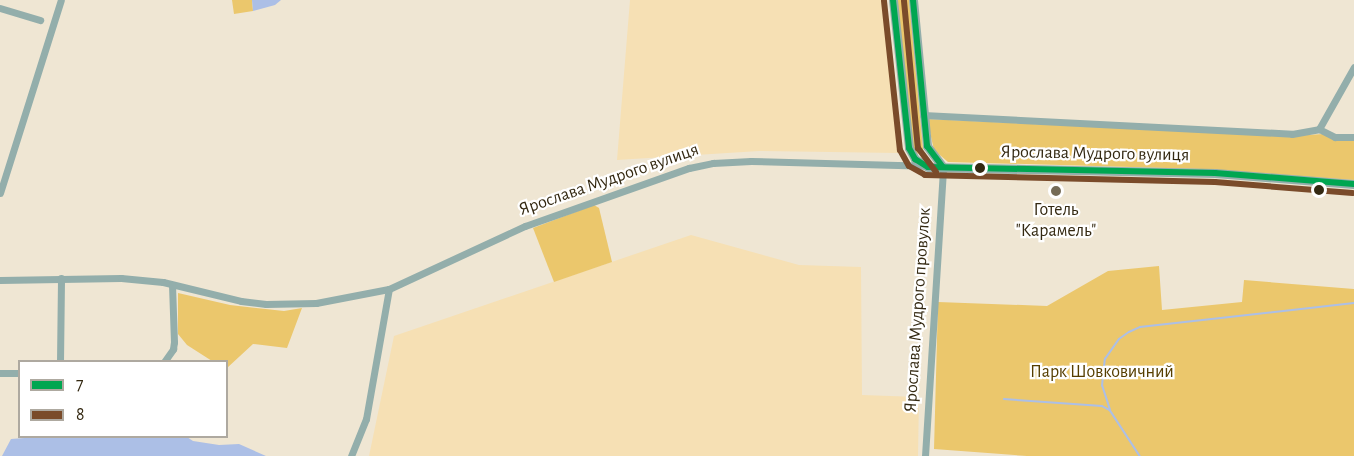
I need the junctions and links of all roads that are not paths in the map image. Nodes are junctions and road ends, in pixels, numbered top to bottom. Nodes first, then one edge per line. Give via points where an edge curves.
1 (61, 0) edge
2 (893, 0) edge
3 (912, 0) edge
4 (0, 8) edge
5 (40, 20) dead end
6 (1354, 67) edge
7 (923, 115) junction
8 (1319, 129) junction
9 (1354, 137) edge
10 (928, 167) junction
11 (943, 167) junction
12 (1354, 184) edge
13 (0, 193) edge
14 (61, 278) junction
15 (0, 280) edge
16 (172, 285) junction
17 (389, 289) junction
18 (60, 360) edge
19 (165, 360) edge
20 (0, 373) edge
21 (18, 373) edge
22 (351, 456) edge
23 (925, 456) edge

1 - 13 street
2 - 10 street via 909,148 915,159
3 - 7 street
4 - 5 street
6 - 8 street
7 - 8 street via 1292,134
7 - 11 street via 927,146
8 - 9 street via 1335,137
10 - 11 street, Ярослава Мудрого вулиця
10 - 17 street, Ярослава Мудрого вулиця via 751,160 689,168 525,226
11 - 12 street, Ярослава Мудрого вулиця via 1215,173
11 - 23 street, Ярослава Мудрого провулок
14 - 15 street, Ярослава Мудрого вулиця
14 - 16 street, Ярослава Мудрого вулиця via 121,278
14 - 18 street
16 - 17 street, Ярослава Мудрого вулиця via 267,304 316,303
16 - 19 street via 174,342
17 - 22 street via 366,419
20 - 21 street

